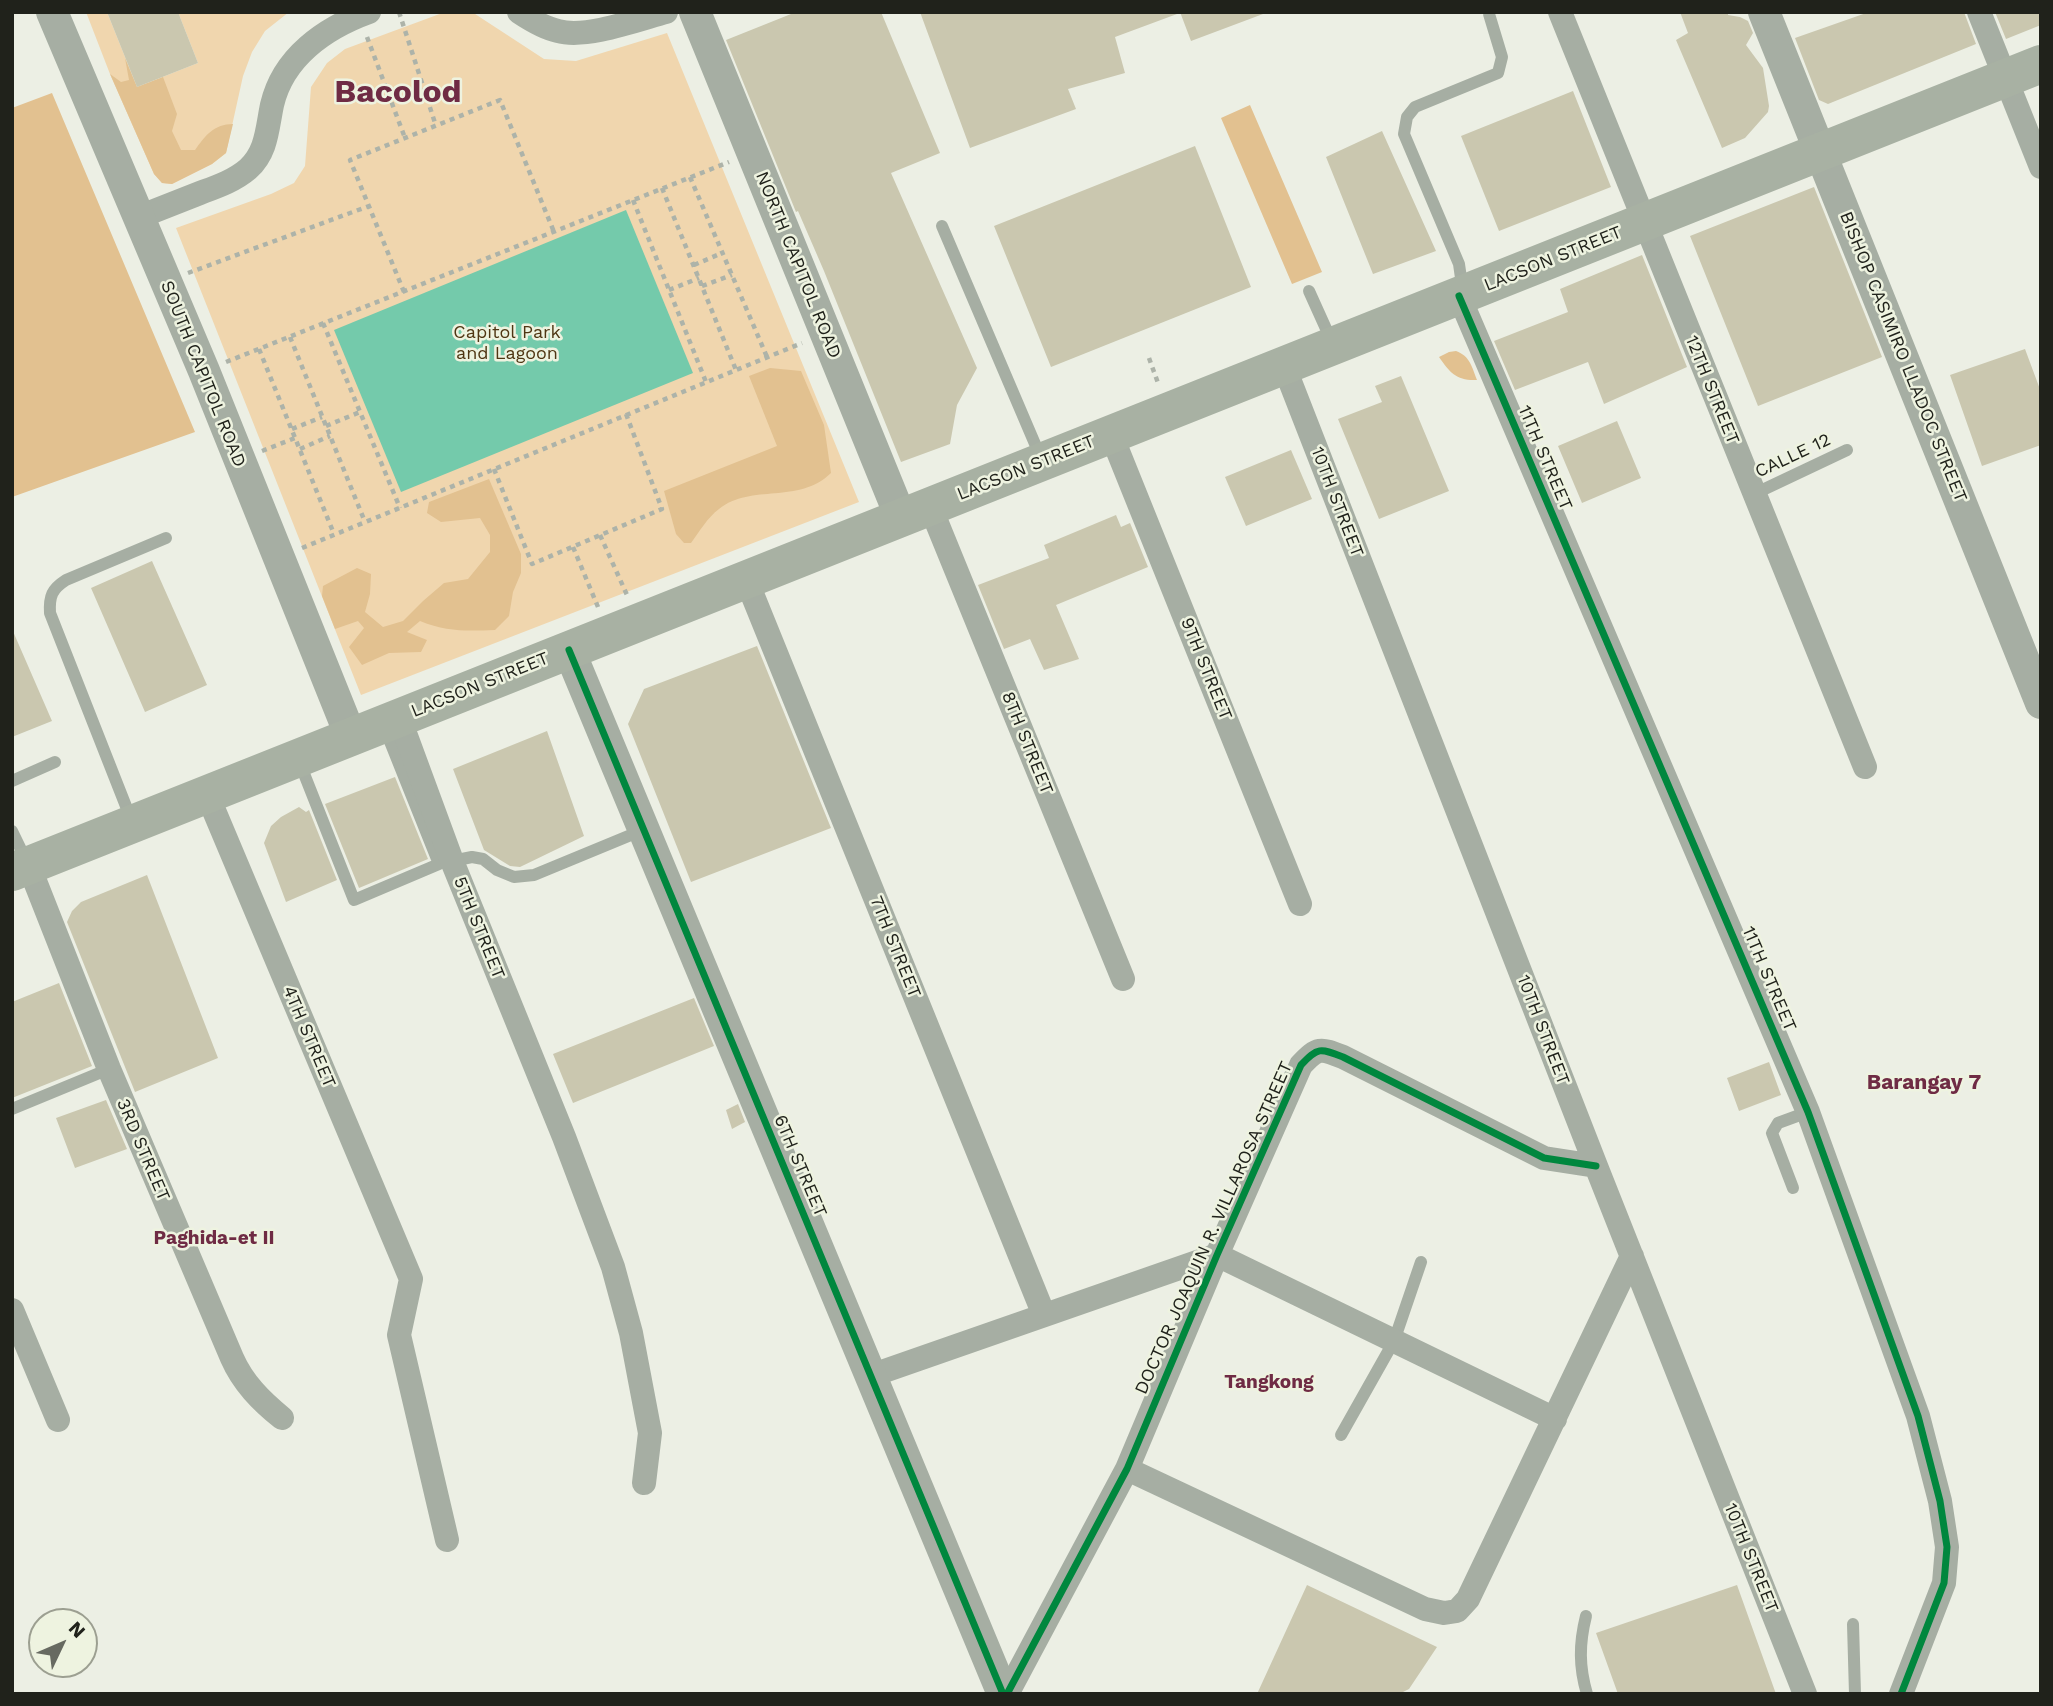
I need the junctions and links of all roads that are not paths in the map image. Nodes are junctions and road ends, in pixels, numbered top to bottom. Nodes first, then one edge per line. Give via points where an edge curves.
1 (52, 12) edge
2 (519, 12) edge
3 (666, 12) edge
4 (695, 12) edge
5 (1559, 12) edge
6 (1764, 12) edge
7 (1979, 12) edge
8 (364, 14) edge
9 (1489, 14) dead end
10 (2041, 64) edge
11 (2006, 78) junction
12 (1820, 152) junction
13 (2041, 167) edge
14 (139, 217) junction
15 (1645, 222) junction
16 (942, 226) dead end
17 (1309, 291) dead end
18 (1459, 296) junction
19 (1334, 346) junction
20 (1284, 366) junction
21 (1111, 434) junction
22 (1847, 450) dead end
23 (1042, 462) junction
24 (1754, 494) junction
25 (915, 512) junction
26 (166, 538) dead end
27 (746, 579) junction
28 (569, 650) junction
29 (2041, 702) edge
30 (378, 726) junction
31 (297, 758) junction
32 (55, 762) dead end
33 (1865, 767) dead end
34 (12, 781) edge
35 (207, 794) junction
36 (133, 824) junction
37 (643, 830) junction
38 (12, 831) edge
39 (452, 861) junction
40 (21, 869) edge
41 (1300, 904) dead end
42 (1124, 979) dead end
43 (109, 1069) junction
44 (12, 1110) edge
45 (1808, 1112) junction
46 (1596, 1166) junction
47 (1793, 1188) dead end
48 (1217, 1255) junction
49 (1632, 1256) junction
50 (1422, 1262) dead end
51 (12, 1310) edge
52 (1044, 1315) junction
53 (1394, 1341) junction
54 (870, 1376) junction
55 (282, 1418) dead end
56 (1555, 1419) junction
57 (58, 1420) dead end
58 (1341, 1435) dead end
59 (1127, 1469) junction
60 (644, 1483) dead end
61 (447, 1540) dead end
62 (1586, 1616) dead end
63 (1853, 1624) dead end
64 (1005, 1694) edge
65 (1587, 1694) edge
66 (1805, 1694) edge
67 (1856, 1694) edge
68 (1901, 1694) edge

1 - 14 street, SOUTH CAPITOL ROAD
2 - 3 street via 558,31 580,34
4 - 25 street, NORTH CAPITOL ROAD via 826,333
5 - 15 street, 12TH STREET
6 - 12 street, BISHOP CASIMIRO LLADOC STREET
7 - 11 street
8 - 14 street via 330,30 291,64 278,85 263,150 248,168 232,180
9 - 18 lane via 1502,57 1498,73 1415,107 1407,117 1404,134 1459,264
10 - 11 main road, LACSON STREET
11 - 12 main road, LACSON STREET
11 - 13 street
12 - 15 main road, LACSON STREET
12 - 29 street, BISHOP CASIMIRO LLADOC STREET
14 - 30 street, SOUTH CAPITOL ROAD via 279,557
15 - 18 main road, LACSON STREET
15 - 24 street, 12TH STREET
16 - 23 lane
17 - 19 lane
18 - 19 main road, LACSON STREET
18 - 45 street, 11TH STREET
19 - 20 main road, LACSON STREET
20 - 21 main road, LACSON STREET
20 - 46 street, 10TH STREET
21 - 23 main road, LACSON STREET
21 - 41 street, 9TH STREET
22 - 24 lane, CALLE 12
23 - 25 main road, LACSON STREET
24 - 33 street, 12TH STREET
25 - 27 main road, LACSON STREET
25 - 42 street, 8TH STREET
26 - 36 lane via 66,580 54,588 50,598 50,613
27 - 28 main road, LACSON STREET
27 - 52 street, 7TH STREET
28 - 30 main road, LACSON STREET
28 - 37 street, 6TH STREET
30 - 31 main road, LACSON STREET
30 - 31 lane via 439,864 354,900
30 - 39 street, 5TH STREET
31 - 35 main road, LACSON STREET
32 - 34 lane
35 - 36 main road, LACSON STREET
35 - 61 street, 4TH STREET via 411,1279 399,1335
36 - 40 main road, LACSON STREET
37 - 39 lane via 534,875 514,877 472,857
37 - 54 street, 6TH STREET
38 - 40 lane
39 - 60 street, 5TH STREET via 613,1267 650,1433
40 - 43 street, 3RD STREET
43 - 44 lane
43 - 55 street, 3RD STREET via 238,1372
45 - 47 lane via 1778,1124 1772,1133
45 - 68 street, 11TH STREET via 1918,1416 1940,1501 1947,1547 1944,1583
46 - 48 street, DOCTOR JOAQUIN R. VILLAROSA STREET via 1544,1158 1343,1057 1327,1050 1313,1052 1301,1065
46 - 49 street, 10TH STREET
48 - 52 street
48 - 53 street
48 - 59 street, DOCTOR JOAQUIN R. VILLAROSA STREET
49 - 56 street
49 - 66 street, 10TH STREET
50 - 53 lane
51 - 57 street
52 - 54 street
53 - 56 street
53 - 58 lane
54 - 64 street, 6TH STREET
56 - 59 street via 1468,1599 1457,1611 1444,1613 1425,1609
59 - 64 street, DOCTOR JOAQUIN R. VILLAROSA STREET
62 - 65 lane via 1579,1658
63 - 67 lane

